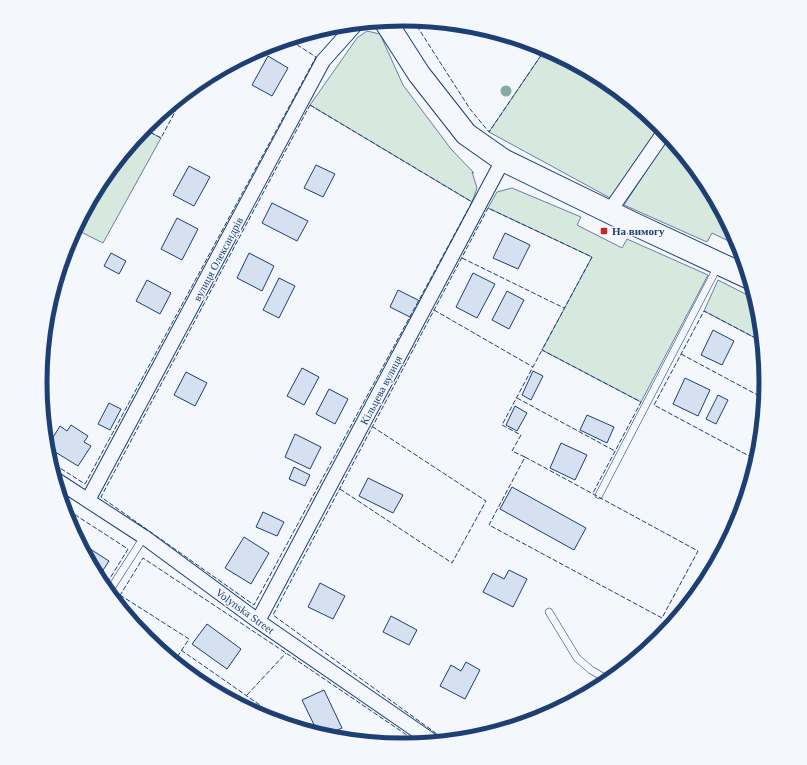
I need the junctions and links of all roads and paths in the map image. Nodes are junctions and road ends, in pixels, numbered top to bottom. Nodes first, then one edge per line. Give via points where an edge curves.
1 (389, 27) edge
2 (351, 30) edge
3 (662, 136) edge
4 (503, 160) junction
5 (610, 212) junction
6 (719, 264) junction
7 (743, 275) edge
8 (62, 483) edge
9 (599, 496) dead end
10 (88, 500) junction
11 (144, 537) junction
12 (112, 587) edge
13 (549, 612) dead end
14 (258, 621) junction
15 (604, 678) edge
16 (428, 738) edge

1 - 4 main road via 419,74 466,134
2 - 10 street, вулиця Олександрів via 323,61
3 - 5 street
4 - 5 main road
4 - 14 street, Кільцева вулиця
5 - 6 main road
6 - 7 main road
6 - 9 lane
8 - 10 street, Volynska Street
10 - 11 street, Volynska Street
11 - 12 lane
11 - 14 street, Volynska Street
13 - 15 lane via 577,658
14 - 16 street, Volynska Street

